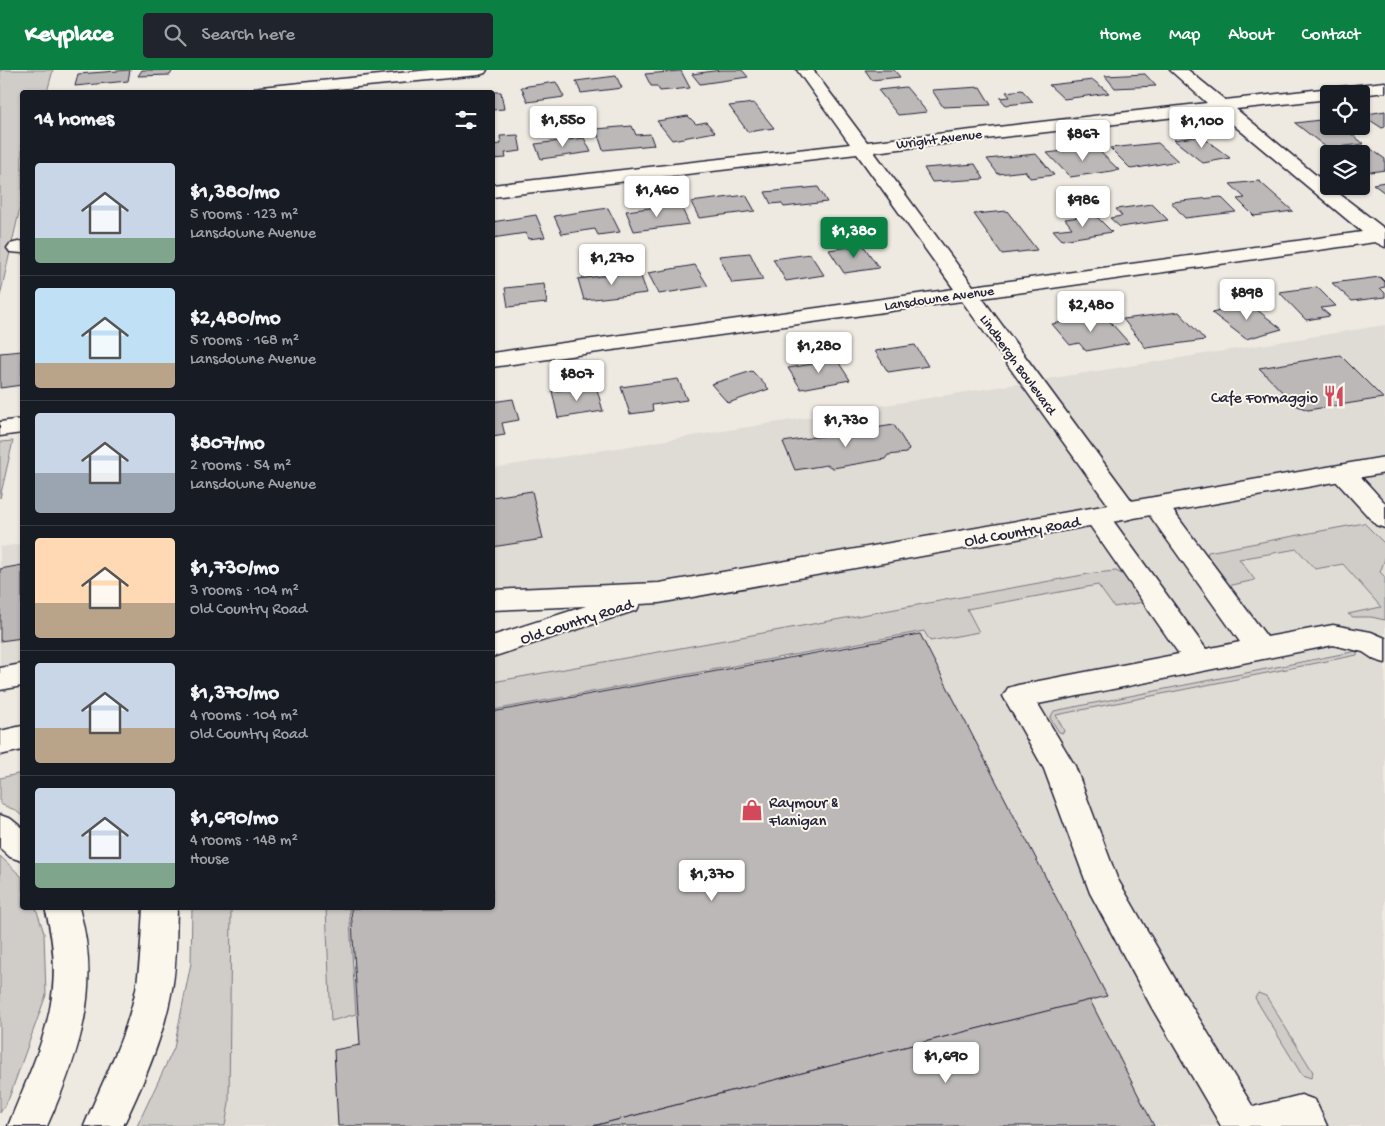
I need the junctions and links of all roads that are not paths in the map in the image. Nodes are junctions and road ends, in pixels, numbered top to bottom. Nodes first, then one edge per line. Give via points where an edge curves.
1 (479, 70) edge
2 (806, 70) edge
3 (1178, 70) edge
4 (1385, 87) edge
5 (298, 90) edge
6 (1222, 106) junction
7 (862, 147) junction
8 (495, 190) edge
9 (1383, 237) edge
10 (968, 293) junction
11 (495, 360) edge
12 (20, 426) edge
13 (0, 429) edge
14 (1385, 465) edge
15 (1343, 473) junction
16 (1156, 506) junction
17 (1126, 511) junction
18 (1097, 517) junction
19 (1385, 518) edge
20 (659, 593) junction
21 (495, 600) edge
22 (495, 646) edge
23 (1260, 649) junction
24 (1385, 652) edge
25 (1199, 661) junction
26 (20, 675) edge
27 (0, 679) edge
28 (20, 738) edge
29 (0, 743) edge
30 (0, 829) edge
31 (20, 845) edge
32 (63, 910) edge
33 (160, 910) edge
34 (27, 1126) edge
35 (103, 1126) edge
36 (1243, 1126) edge
37 (1254, 1126) edge
38 (1308, 1126) edge

1 - 5 main road
2 - 7 main road, Lindbergh Boulevard
3 - 6 main road
4 - 6 main road, Wright Avenue
6 - 7 main road, Wright Avenue
6 - 9 main road
7 - 8 main road, Wright Avenue
7 - 10 main road, Lindbergh Boulevard
9 - 10 main road, Lansdowne Avenue
10 - 11 main road, Lansdowne Avenue
10 - 17 main road, Lindbergh Boulevard
12 - 13 main road
14 - 15 main road, Old Country Road
15 - 16 main road, Old Country Road
15 - 19 main road
16 - 17 main road, Old Country Road
16 - 23 main road
17 - 18 main road, Old Country Road
18 - 20 main road, Old Country Road
18 - 25 main road
20 - 21 main road, Old Country Road
20 - 22 main road, Old Country Road
23 - 24 main road via 1333,635 1371,642
23 - 25 main road
25 - 36 main road via 1018,696 1059,766 1102,883
26 - 27 main road
28 - 29 main road
30 - 31 main road
32 - 34 main road via 70,945 70,994 57,1051
33 - 35 main road via 154,987 148,1016 138,1049
37 - 38 main road via 1301,1114

